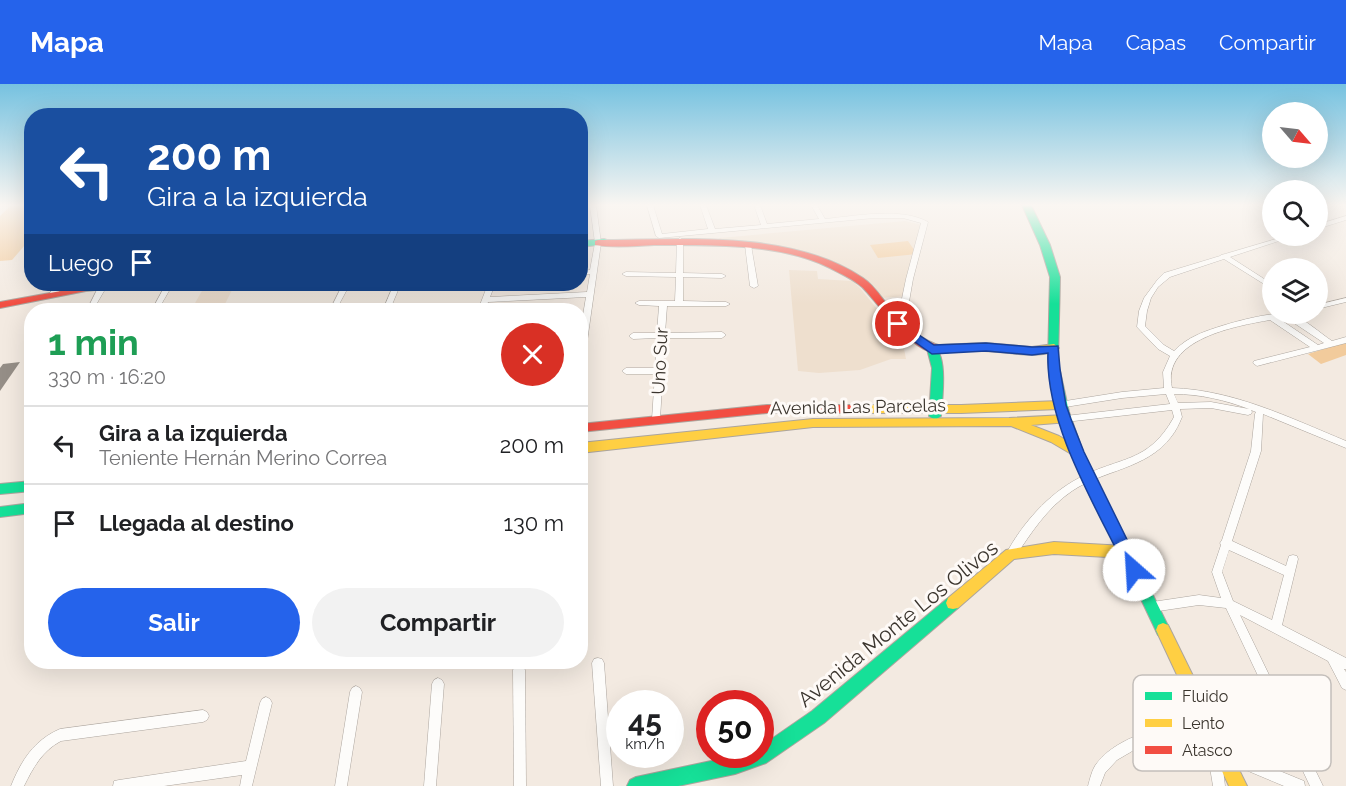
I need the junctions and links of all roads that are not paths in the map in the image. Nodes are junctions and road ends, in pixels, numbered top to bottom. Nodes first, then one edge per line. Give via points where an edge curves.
1 (597, 238) edge
2 (644, 238) edge
3 (665, 238) edge
4 (922, 238) edge
5 (1041, 238) edge
6 (680, 242) junction
7 (598, 243) junction
8 (588, 244) edge
9 (748, 245) junction
10 (1262, 245) edge
11 (1223, 256) junction
12 (588, 272) edge
13 (594, 272) junction
14 (626, 274) dead end
15 (680, 275) junction
16 (722, 276) dead end
17 (1262, 281) edge
18 (754, 286) dead end
19 (50, 291) edge
20 (489, 291) edge
21 (590, 294) junction
22 (486, 300) junction
23 (1346, 300) edge
24 (485, 303) edge
25 (588, 303) edge
26 (639, 303) dead end
27 (663, 303) junction
28 (679, 304) junction
29 (726, 304) dead end
30 (1328, 304) edge
31 (0, 305) edge
32 (1262, 319) edge
33 (898, 324) junction
34 (1281, 324) edge
35 (1302, 324) edge
36 (661, 334) junction
37 (722, 335) dead end
38 (633, 336) dead end
39 (1346, 340) edge
40 (1330, 343) junction
41 (1054, 348) junction
42 (1316, 348) junction
43 (932, 350) junction
44 (1175, 355) junction
45 (1257, 363) dead end
46 (626, 371) dead end
47 (659, 371) junction
48 (1168, 391) junction
49 (1059, 405) junction
50 (1175, 405) junction
51 (935, 409) junction
52 (1259, 414) junction
53 (1277, 417) junction
54 (656, 419) junction
55 (1065, 419) junction
56 (935, 422) junction
57 (1009, 422) junction
58 (588, 427) edge
59 (1346, 446) edge
60 (588, 447) edge
61 (1077, 452) junction
62 (1090, 475) junction
63 (24, 487) edge
64 (0, 489) edge
65 (24, 509) edge
66 (0, 512) edge
67 (1225, 543) junction
68 (1125, 552) junction
69 (1011, 554) junction
70 (1293, 559) dead end
71 (1288, 572) junction
72 (1229, 603) junction
73 (1152, 607) junction
74 (1276, 626) junction
75 (1332, 656) junction
76 (598, 663) dead end
77 (1346, 664) edge
78 (519, 670) dead end
79 (1183, 675) edge
80 (1264, 675) edge
81 (438, 684) dead end
82 (1346, 684) edge
83 (356, 692) dead end
84 (266, 703) dead end
85 (203, 716) dead end
86 (1133, 744) edge
87 (251, 767) junction
88 (1219, 771) edge
89 (1229, 771) edge
90 (1264, 771) edge
91 (1310, 771) edge
92 (17, 786) edge
93 (119, 786) edge
94 (246, 786) edge
95 (341, 786) edge
96 (430, 786) edge
97 (520, 786) edge
98 (607, 786) edge
99 (636, 786) edge
100 (1094, 786) edge
101 (1219, 786) edge
102 (1238, 786) edge
103 (1299, 786) edge
104 (1317, 786) edge

1 - 7 street
2 - 7 main road
3 - 6 main road
4 - 33 street
5 - 41 main road via 1056,286
6 - 7 main road
6 - 9 main road
6 - 15 street
7 - 8 main road
7 - 13 street
9 - 18 street
9 - 33 main road via 783,249 852,275 868,287
10 - 11 street
11 - 17 street
11 - 44 street via 1167,275 1146,298 1141,327
12 - 13 street
13 - 21 street
14 - 15 street
15 - 16 street
15 - 28 street
19 - 31 main road
20 - 22 street
21 - 22 street
21 - 25 street
22 - 24 street
23 - 30 street
26 - 27 street
27 - 28 street
27 - 36 street, Uno Sur
28 - 29 street
32 - 44 street via 1206,333
33 - 43 main road
34 - 42 street
35 - 40 street
36 - 37 street
36 - 38 street
36 - 47 street, Uno Sur
39 - 40 street
40 - 42 street
41 - 43 main road
41 - 49 main road
42 - 45 street
43 - 51 main road via 938,368
44 - 48 street via 1167,373
46 - 47 street
47 - 54 street, Uno Sur
48 - 49 street
48 - 50 street
48 - 53 street via 1209,394
49 - 51 main road, Avenida Las Parcelas
49 - 55 main road
50 - 52 street via 1211,405
50 - 55 street
50 - 62 street via 1178,417 1160,445 1141,458
51 - 54 main road, Avenida Las Parcelas via 767,408
51 - 56 main road
52 - 53 street
52 - 67 street via 1256,451
53 - 59 street
54 - 58 main road, Avenida Las Parcelas
55 - 57 main road, Avenida Las Parcelas
55 - 61 main road
56 - 57 main road, Avenida Las Parcelas
56 - 60 main road, Avenida Las Parcelas via 787,424
57 - 61 main road via 1033,429
61 - 62 main road
62 - 68 main road
62 - 69 street via 1067,488
63 - 64 main road
65 - 66 main road
67 - 71 street
67 - 72 street via 1217,572
68 - 69 main road, Avenida Monte Los Olivos via 1071,547
68 - 73 main road
69 - 99 main road, Avenida Monte Los Olivos via 818,717 760,757 735,766
70 - 71 street
71 - 74 street
72 - 73 street via 1200,600
72 - 74 street
72 - 80 street
73 - 79 main road
74 - 75 street
75 - 77 street
75 - 82 street
76 - 98 street
78 - 97 street
81 - 96 street
83 - 95 street
84 - 87 street
85 - 92 street via 60,735 31,757
86 - 100 street via 1100,769
87 - 93 street
87 - 94 street
88 - 101 street
89 - 102 main road
90 - 103 street
91 - 104 street

